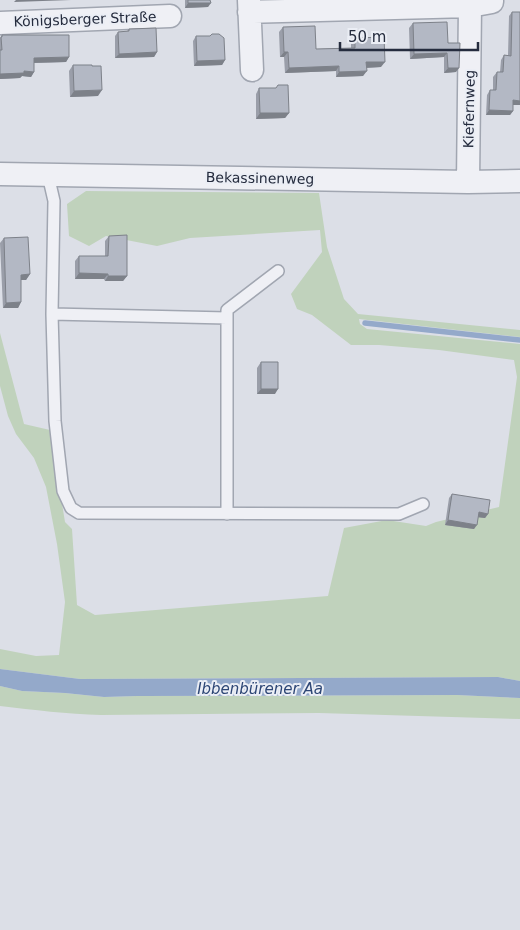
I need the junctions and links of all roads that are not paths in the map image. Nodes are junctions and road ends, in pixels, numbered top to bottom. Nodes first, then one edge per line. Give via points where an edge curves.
1 (492, 0) edge
2 (249, 6) edge
3 (470, 6) junction
4 (170, 16) dead end
5 (0, 22) edge
6 (252, 70) dead end
7 (0, 174) edge
8 (48, 175) junction
9 (520, 180) edge
10 (468, 182) junction
11 (278, 271) dead end
12 (52, 314) junction
13 (227, 318) junction
14 (423, 504) dead end
15 (227, 514) junction

1 - 3 street
2 - 3 street
2 - 6 street
3 - 10 street, Kiefernweg
4 - 5 street, Königsberger Straße
7 - 8 street, Bekassinenweg
8 - 10 street, Bekassinenweg
8 - 12 lane via 54,200
9 - 10 street, Bekassinenweg
11 - 13 lane via 227,310
12 - 13 lane
12 - 15 lane via 55,422 63,491 71,508 79,513
13 - 15 lane
14 - 15 lane via 399,514

